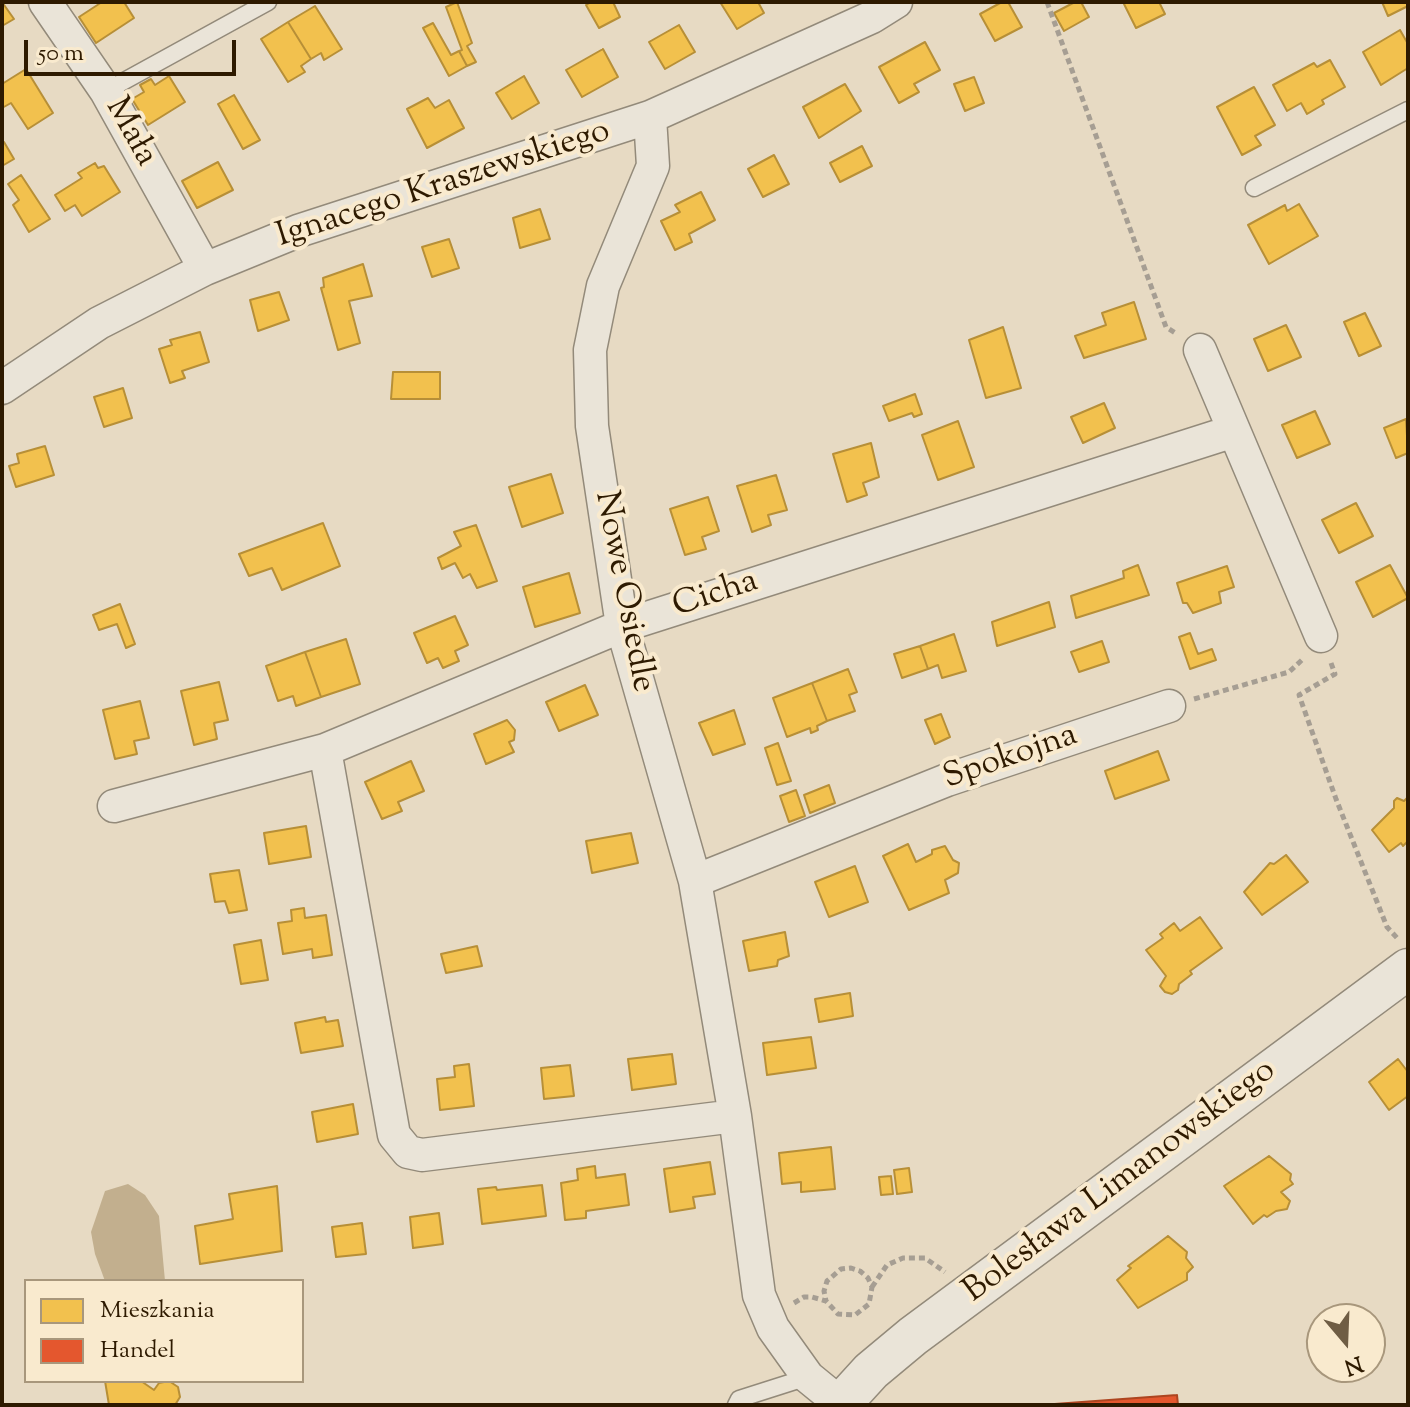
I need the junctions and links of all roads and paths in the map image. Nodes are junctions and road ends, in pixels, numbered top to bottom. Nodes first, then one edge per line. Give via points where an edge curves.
1 (45, 2) edge
2 (268, 2) edge
3 (896, 2) edge
4 (1047, 2) edge
5 (106, 91) junction
6 (1408, 110) edge
7 (650, 117) junction
8 (1254, 188) dead end
9 (205, 269) junction
10 (1200, 350) joint
11 (2, 388) edge
12 (1234, 431) junction
13 (622, 626) junction
14 (1321, 636) junction
15 (1169, 706) joint
16 (325, 750) junction
17 (114, 806) dead end
18 (695, 881) junction
19 (1405, 956) edge
20 (735, 1116) junction
21 (955, 1280) dead end
22 (872, 1287) junction
23 (826, 1301) junction
24 (785, 1309) dead end
25 (808, 1377) junction
26 (841, 1404) edge
27 (736, 1405) edge

1 - 5 street, Mała
2 - 5 lane
3 - 7 street, Ignacego Kraszewskiego
4 - 10 path via 1166,327
5 - 9 street, Mała
6 - 8 lane
7 - 9 street, Ignacego Kraszewskiego via 298,231
7 - 13 street, Nowe Osiedle via 653,166 603,286 590,350 592,426
9 - 11 street, Ignacego Kraszewskiego via 99,323
10 - 12 street
12 - 13 street, Cicha
12 - 14 street
13 - 16 street, Cicha
13 - 18 street, Nowe Osiedle
14 - 15 path via 1289,672
14 - 19 path via 1335,674 1299,695 1387,927
15 - 18 street, Spokojna via 947,780
16 - 17 street, Cicha
16 - 20 street via 394,1135 408,1152 422,1155
18 - 20 street, Nowe Osiedle
19 - 26 street, Bolesława Limanowskiego via 913,1336
20 - 25 street, Nowe Osiedle via 759,1295 773,1328
21 - 22 path via 925,1258 903,1258 887,1265
22 - 23 path via 869,1304 855,1315 838,1314
22 - 23 path via 860,1271 841,1269 827,1281
23 - 24 path via 804,1297
25 - 26 street, Nowe Osiedle
25 - 27 lane via 739,1399

